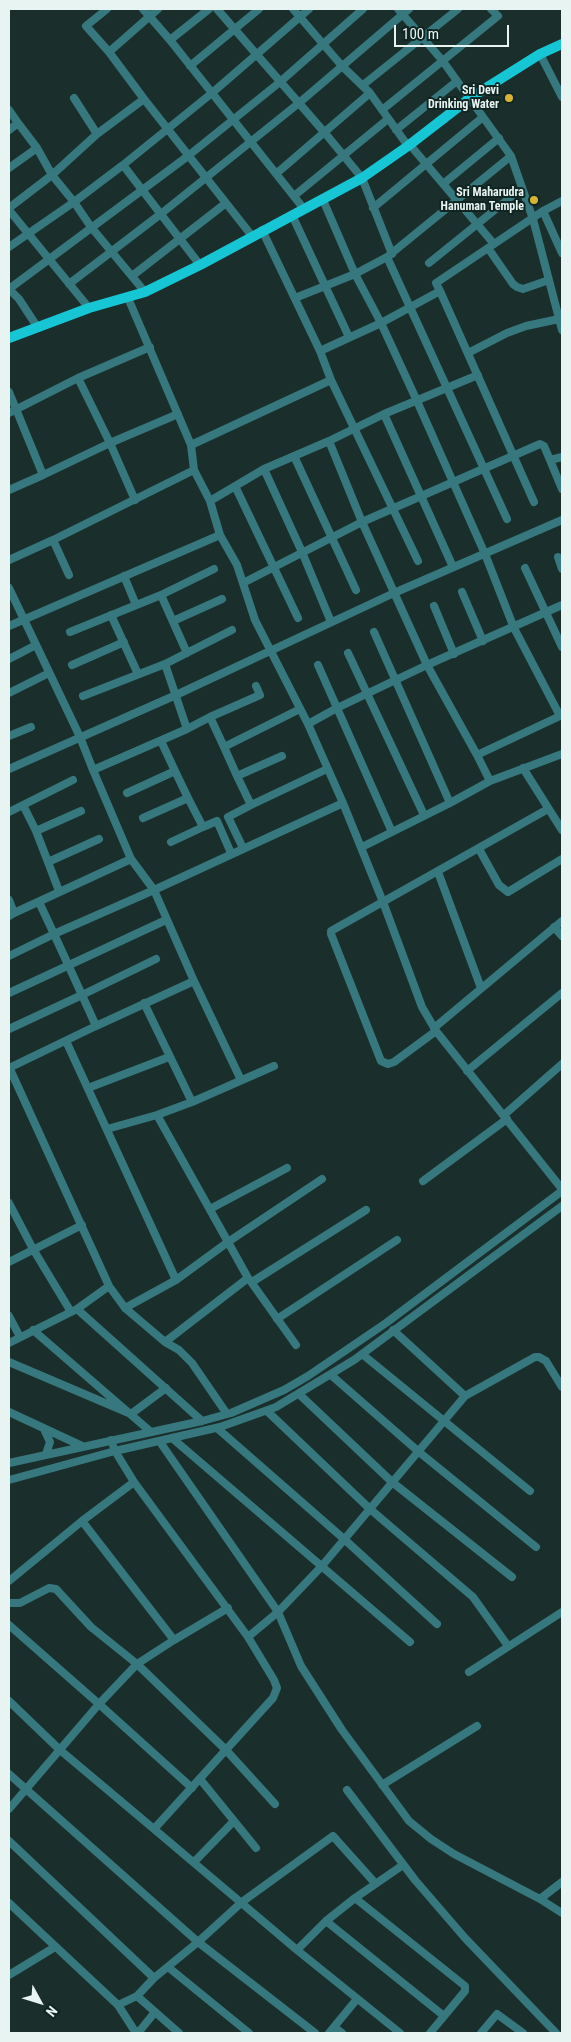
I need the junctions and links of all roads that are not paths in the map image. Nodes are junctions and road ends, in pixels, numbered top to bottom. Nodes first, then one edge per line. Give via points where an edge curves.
1 (107, 9) edge
2 (143, 9) edge
3 (158, 9) edge
4 (209, 9) edge
5 (216, 9) edge
6 (259, 9) edge
7 (293, 9) edge
8 (309, 9) edge
9 (364, 9) edge
10 (458, 9) edge
11 (492, 9) edge
12 (403, 10) edge
13 (149, 16) junction
14 (300, 16) junction
15 (235, 30) junction
16 (423, 38) junction
17 (170, 40) junction
18 (324, 44) junction
19 (562, 44) edge
20 (109, 52) junction
21 (540, 54) junction
22 (256, 56) junction
23 (442, 60) junction
24 (190, 66) junction
25 (342, 66) junction
26 (457, 81) junction
27 (280, 82) junction
28 (363, 85) junction
29 (212, 93) junction
30 (370, 93) junction
31 (562, 97) edge
32 (74, 98) dead end
33 (470, 98) junction
34 (144, 99) junction
35 (299, 103) junction
36 (9, 110) edge
37 (382, 110) junction
38 (483, 117) junction
39 (388, 119) junction
40 (233, 120) junction
41 (18, 123) junction
42 (168, 129) junction
43 (9, 130) edge
44 (396, 130) junction
45 (325, 132) junction
46 (97, 134) junction
47 (499, 138) junction
48 (250, 142) junction
49 (409, 145) junction
50 (37, 148) junction
51 (344, 155) junction
52 (188, 156) junction
53 (511, 156) junction
54 (425, 164) junction
55 (123, 165) junction
56 (9, 168) edge
57 (277, 172) junction
58 (52, 175) junction
59 (206, 178) junction
60 (362, 178) junction
61 (443, 184) junction
62 (522, 188) junction
63 (142, 190) junction
64 (294, 196) junction
65 (322, 200) junction
66 (457, 200) junction
67 (74, 202) junction
68 (226, 203) junction
69 (562, 203) edge
70 (373, 208) junction
71 (9, 209) edge
72 (304, 209) junction
73 (542, 211) junction
74 (162, 213) junction
75 (292, 215) junction
76 (533, 219) junction
77 (477, 225) junction
78 (91, 227) junction
79 (262, 230) junction
80 (28, 233) junction
81 (252, 236) junction
82 (181, 238) junction
83 (491, 246) junction
84 (9, 247) edge
85 (111, 252) junction
86 (562, 253) edge
87 (390, 255) junction
88 (49, 258) junction
89 (429, 263) dead end
90 (200, 265) junction
91 (355, 274) junction
92 (132, 276) junction
93 (549, 280) junction
94 (68, 284) junction
95 (326, 286) junction
96 (9, 289) edge
97 (440, 291) junction
98 (144, 292) junction
99 (128, 298) junction
100 (295, 298) junction
101 (412, 307) junction
102 (88, 308) junction
103 (559, 319) junction
104 (381, 323) junction
105 (38, 328) junction
106 (562, 330) edge
107 (349, 337) junction
108 (9, 338) edge
109 (150, 347) junction
110 (320, 351) junction
111 (468, 353) junction
112 (478, 375) junction
113 (78, 378) junction
114 (331, 380) junction
115 (447, 388) junction
116 (9, 392) edge
117 (417, 401) junction
118 (12, 411) edge
119 (178, 414) junction
120 (384, 414) junction
121 (356, 429) junction
122 (328, 441) junction
123 (110, 443) junction
124 (191, 445) junction
125 (294, 456) junction
126 (514, 456) junction
127 (562, 457) edge
128 (550, 460) junction
129 (264, 468) junction
130 (484, 468) junction
131 (194, 470) junction
132 (43, 475) junction
133 (453, 482) junction
134 (235, 486) junction
135 (562, 489) edge
136 (9, 490) edge
137 (422, 496) junction
138 (135, 500) junction
139 (210, 501) junction
140 (534, 502) dead end
141 (394, 508) junction
142 (507, 519) dead end
143 (562, 520) edge
144 (362, 522) junction
145 (220, 535) junction
146 (332, 537) junction
147 (53, 540) junction
148 (302, 552) junction
149 (485, 554) junction
150 (558, 557) dead end
151 (9, 560) edge
152 (418, 561) dead end
153 (273, 567) junction
154 (453, 567) junction
155 (525, 568) dead end
156 (214, 569) dead end
157 (562, 569) edge
158 (68, 575) dead end
159 (124, 576) junction
160 (243, 582) junction
161 (9, 588) edge
162 (356, 590) dead end
163 (462, 592) dead end
164 (394, 593) junction
165 (161, 595) junction
166 (222, 599) dead end
167 (136, 605) junction
168 (562, 605) edge
169 (434, 606) dead end
170 (545, 613) junction
171 (111, 615) junction
172 (298, 618) dead end
173 (24, 619) junction
174 (173, 621) junction
175 (331, 622) junction
176 (9, 626) edge
177 (514, 628) junction
178 (232, 630) dead end
179 (70, 632) dead end
180 (374, 632) dead end
181 (483, 641) junction
182 (124, 642) junction
183 (36, 646) junction
184 (562, 647) edge
185 (270, 649) junction
186 (187, 653) junction
187 (348, 653) dead end
188 (454, 654) junction
189 (9, 659) edge
190 (165, 664) junction
191 (318, 665) dead end
192 (427, 665) junction
193 (72, 666) dead end
194 (49, 673) junction
195 (138, 674) junction
196 (396, 681) junction
197 (256, 686) dead end
198 (9, 693) edge
199 (367, 694) junction
200 (176, 695) junction
201 (83, 696) dead end
202 (337, 708) junction
203 (300, 709) junction
204 (210, 717) junction
205 (561, 718) edge
206 (308, 724) junction
207 (31, 727) dead end
208 (187, 729) junction
209 (9, 736) edge
210 (80, 738) junction
211 (161, 741) junction
212 (224, 746) junction
213 (562, 754) edge
214 (477, 755) junction
215 (282, 756) dead end
216 (523, 768) junction
217 (9, 769) edge
218 (327, 769) junction
219 (93, 770) junction
220 (175, 771) junction
221 (237, 776) junction
222 (73, 780) dead end
223 (490, 781) junction
224 (127, 793) dead end
225 (188, 798) junction
226 (344, 803) junction
227 (450, 803) junction
228 (23, 805) junction
229 (251, 805) junction
230 (548, 809) junction
231 (81, 811) dead end
232 (9, 812) edge
233 (424, 815) junction
234 (143, 818) dead end
235 (203, 827) junction
236 (562, 830) edge
237 (36, 831) junction
238 (392, 832) junction
239 (99, 839) dead end
240 (171, 842) dead end
241 (362, 847) junction
242 (242, 848) junction
243 (479, 849) junction
244 (231, 853) junction
245 (131, 859) junction
246 (562, 859) edge
247 (48, 862) junction
248 (438, 872) junction
249 (154, 890) junction
250 (59, 891) junction
251 (9, 900) edge
252 (39, 902) junction
253 (383, 902) junction
254 (12, 915) edge
255 (166, 920) junction
256 (562, 921) edge
257 (554, 927) junction
258 (54, 934) junction
259 (562, 936) edge
260 (9, 956) edge
261 (156, 959) dead end
262 (68, 965) junction
263 (194, 981) junction
264 (481, 988) junction
265 (9, 993) edge
266 (562, 993) edge
267 (82, 995) junction
268 (144, 1003) junction
269 (96, 1026) junction
270 (9, 1029) edge
271 (435, 1029) junction
272 (66, 1041) junction
273 (169, 1057) junction
274 (562, 1064) edge
275 (274, 1066) dead end
276 (9, 1068) edge
277 (467, 1070) junction
278 (241, 1080) junction
279 (88, 1088) junction
280 (192, 1102) junction
281 (157, 1116) junction
282 (506, 1117) junction
283 (107, 1129) junction
284 (287, 1168) dead end
285 (322, 1179) dead end
286 (423, 1181) dead end
287 (562, 1190) edge
288 (9, 1203) edge
289 (562, 1206) edge
290 (210, 1209) junction
291 (366, 1210) dead end
292 (82, 1225) junction
293 (397, 1240) dead end
294 (228, 1242) junction
295 (33, 1249) junction
296 (9, 1262) edge
297 (176, 1280) junction
298 (250, 1280) junction
299 (109, 1286) junction
300 (125, 1308) junction
301 (74, 1310) junction
302 (9, 1316) edge
303 (277, 1319) junction
304 (33, 1330) junction
305 (393, 1330) junction
306 (20, 1337) junction
307 (165, 1342) junction
308 (9, 1343) edge
309 (296, 1345) dead end
310 (362, 1354) junction
311 (9, 1362) edge
312 (331, 1375) junction
313 (562, 1387) edge
314 (166, 1388) junction
315 (299, 1394) junction
316 (465, 1396) junction
317 (267, 1411) junction
318 (9, 1412) edge
319 (131, 1414) junction
320 (227, 1414) junction
321 (202, 1421) junction
322 (444, 1422) junction
323 (217, 1428) junction
324 (44, 1429) junction
325 (151, 1432) junction
326 (172, 1438) junction
327 (111, 1440) junction
328 (160, 1442) junction
329 (82, 1446) junction
330 (115, 1451) junction
331 (419, 1452) junction
332 (46, 1454) junction
333 (9, 1462) edge
334 (9, 1480) edge
335 (134, 1482) junction
336 (392, 1482) junction
337 (530, 1491) dead end
338 (370, 1509) junction
339 (82, 1521) junction
340 (344, 1539) junction
341 (536, 1547) dead end
342 (320, 1567) junction
343 (512, 1577) dead end
344 (9, 1581) edge
345 (9, 1603) edge
346 (228, 1608) junction
347 (278, 1612) junction
348 (562, 1612) edge
349 (436, 1624) dead end
350 (9, 1625) edge
351 (248, 1636) junction
352 (174, 1640) junction
353 (410, 1642) dead end
354 (508, 1646) junction
355 (137, 1664) junction
356 (469, 1672) dead end
357 (9, 1701) edge
358 (99, 1704) junction
359 (477, 1726) dead end
360 (60, 1750) junction
361 (226, 1750) junction
362 (9, 1774) edge
363 (200, 1779) junction
364 (382, 1785) junction
365 (25, 1788) junction
366 (192, 1788) junction
367 (347, 1790) dead end
368 (275, 1804) dead end
369 (9, 1809) edge
370 (233, 1822) junction
371 (154, 1828) junction
372 (9, 1841) edge
373 (256, 1848) dead end
374 (194, 1862) junction
375 (403, 1864) junction
376 (562, 1882) edge
377 (375, 1883) junction
378 (355, 1898) junction
379 (540, 1899) junction
380 (242, 1902) junction
381 (10, 1905) edge
382 (562, 1913) edge
383 (326, 1921) junction
384 (198, 1942) junction
385 (56, 1947) junction
386 (297, 1950) junction
387 (168, 1967) junction
388 (9, 1975) edge
389 (154, 1978) junction
390 (137, 1996) junction
391 (357, 1999) junction
392 (118, 2006) junction
393 (155, 2012) junction
394 (444, 2016) junction
395 (331, 2030) edge
396 (137, 2033) edge
397 (179, 2033) edge
398 (249, 2033) edge
399 (315, 2033) edge
400 (342, 2033) edge
401 (400, 2033) edge
402 (430, 2033) edge
403 (481, 2033) edge
404 (523, 2033) edge
405 (556, 2033) edge

1 - 20 street via 86,26
2 - 13 street
3 - 13 street
4 - 17 street
5 - 15 street
6 - 15 street
7 - 14 street
8 - 14 street
9 - 18 street
10 - 16 street
11 - 23 street via 498,16
12 - 16 street
12 - 25 street
13 - 17 street
13 - 20 street
14 - 18 street
14 - 22 street
15 - 22 street
15 - 24 street
16 - 23 street
16 - 28 street
17 - 24 street
18 - 25 street
18 - 27 street
19 - 21 main road
20 - 34 street
21 - 31 street
21 - 33 main road
22 - 27 street
22 - 29 street
23 - 26 street
23 - 37 street
24 - 29 street
25 - 28 street
25 - 35 street
26 - 33 street
26 - 44 street
27 - 35 street
27 - 40 street
28 - 30 street
29 - 40 street
29 - 42 street
30 - 37 street
30 - 45 street
32 - 46 street
33 - 38 street
33 - 49 main road
34 - 42 street
34 - 46 street
35 - 45 street
35 - 48 street
36 - 41 street
37 - 39 street
38 - 47 street
38 - 54 street
39 - 44 street
39 - 51 street
40 - 48 street
40 - 52 street
41 - 43 street
41 - 50 street
42 - 52 street
42 - 55 street
44 - 49 street
45 - 51 street
45 - 57 street
46 - 58 street
47 - 53 street
47 - 61 street
48 - 57 street
48 - 59 street
49 - 54 street
49 - 60 main road
50 - 56 street
50 - 58 street
51 - 60 street
51 - 64 street
52 - 59 street
52 - 63 street
53 - 62 street
53 - 66 street
54 - 61 street
54 - 70 street
55 - 63 street
55 - 67 street
57 - 64 street
58 - 67 street
58 - 71 street
59 - 68 street
59 - 74 street
60 - 65 main road
60 - 70 street
61 - 66 street
62 - 76 street
62 - 77 street
63 - 74 street
63 - 78 street
64 - 72 street
65 - 72 main road
65 - 91 street
66 - 77 street
66 - 87 street
67 - 78 street
67 - 80 street
68 - 81 street
68 - 82 street
69 - 73 street
70 - 87 street
71 - 80 street
72 - 75 main road
73 - 76 street
73 - 86 street
74 - 82 street
74 - 85 street
75 - 79 main road
75 - 95 street
76 - 83 street
76 - 93 street
77 - 83 street
77 - 89 street
78 - 85 street
78 - 88 street
79 - 81 main road
79 - 100 street
80 - 84 street
80 - 88 street
81 - 90 main road
82 - 90 street
82 - 92 street
83 - 93 street via 517,288
83 - 97 street via 436,283
85 - 92 street
85 - 94 street
87 - 91 street
87 - 101 street
88 - 94 street
88 - 96 street
90 - 98 main road
91 - 95 street
91 - 104 street
92 - 98 street
93 - 103 street
94 - 102 street
95 - 100 street
95 - 107 street
96 - 105 street
97 - 101 street
97 - 111 street
98 - 99 main road
99 - 102 main road
99 - 109 street
100 - 110 street
101 - 104 street
101 - 115 street
102 - 105 main road
103 - 106 street
103 - 111 street via 506,333
104 - 107 street
104 - 117 street
105 - 108 main road
107 - 110 street
109 - 113 street
109 - 119 street
110 - 114 street
111 - 112 street
112 - 115 street
112 - 126 street
113 - 118 street
113 - 123 street
114 - 121 street
114 - 124 street
115 - 117 street
115 - 130 street
116 - 118 street
117 - 120 street
117 - 133 street
118 - 132 street
119 - 123 street
119 - 124 street
120 - 121 street
120 - 137 street
121 - 122 street
121 - 141 street
122 - 125 street
122 - 144 street
123 - 132 street
123 - 138 street
124 - 131 street
125 - 129 street
125 - 146 street
126 - 128 street via 542,444
126 - 130 street
126 - 140 street
127 - 128 street
128 - 135 street
129 - 134 street
129 - 148 street
130 - 133 street
130 - 142 street
131 - 138 street
131 - 139 street
132 - 136 street
133 - 137 street
133 - 149 street
134 - 139 street
134 - 153 street
137 - 141 street
137 - 154 street
138 - 147 street
139 - 145 street
141 - 144 street
141 - 152 street
143 - 149 street
144 - 146 street
144 - 164 street
145 - 159 street
145 - 160 street
146 - 148 street
146 - 162 street
147 - 151 street
147 - 158 street
148 - 153 street
148 - 175 street
149 - 154 street
149 - 177 street
150 - 157 street
153 - 160 street
153 - 172 street
154 - 164 street
155 - 170 street
156 - 165 street
159 - 167 street
159 - 173 street
160 - 185 street via 255,620
161 - 173 street
163 - 181 street
164 - 175 street
164 - 192 street
165 - 167 street
165 - 174 street
166 - 174 street
167 - 171 street
168 - 170 street
169 - 188 street
170 - 177 street
170 - 184 street
171 - 179 street
171 - 182 street
173 - 176 street
173 - 183 street
174 - 186 street
175 - 185 street
177 - 181 street
177 - 205 street
178 - 186 street
180 - 196 street
181 - 188 street
182 - 193 street
182 - 195 street
183 - 189 street
183 - 194 street
185 - 200 street
185 - 203 street
186 - 190 street
187 - 199 street
188 - 192 street
190 - 195 street
190 - 200 street
191 - 202 street
192 - 196 street
192 - 214 street
194 - 198 street
194 - 210 street
195 - 201 street
196 - 199 street
196 - 227 street
197 - 204 street via 260,695
199 - 202 street
199 - 233 street
200 - 208 street
200 - 210 street
202 - 206 street
202 - 238 street
203 - 206 street
203 - 212 street
204 - 208 street
204 - 212 street
205 - 214 street
206 - 218 street
207 - 209 street
208 - 211 street
210 - 217 street
210 - 219 street
211 - 219 street
211 - 220 street
212 - 221 street
213 - 216 street
214 - 223 street
215 - 221 street
216 - 223 street
216 - 230 street
218 - 226 street
218 - 229 street
219 - 245 street
220 - 224 street
220 - 225 street
221 - 229 street
222 - 228 street
223 - 227 street
225 - 234 street
225 - 235 street
226 - 241 street
226 - 242 street
227 - 233 street
228 - 232 street
228 - 237 street
229 - 242 street via 228,817
230 - 236 street
230 - 243 street
231 - 237 street
233 - 238 street
235 - 240 street
235 - 244 street via 217,821
237 - 247 street
238 - 241 street
239 - 247 street
241 - 253 street
242 - 244 street
243 - 246 street via 499,885 508,892
243 - 248 street
244 - 249 street
245 - 249 street
245 - 250 street
247 - 250 street
248 - 253 street
248 - 264 street
249 - 255 street
249 - 258 street
250 - 252 street
251 - 254 street
252 - 254 street
252 - 258 street
253 - 271 street via 422,1007
253 - 271 street via 331,932 380,1059 388,1064 394,1062
255 - 262 street
255 - 263 street
256 - 257 street
257 - 259 street
257 - 264 street
258 - 260 street
258 - 262 street
261 - 267 street
262 - 265 street
262 - 267 street
263 - 268 street
263 - 278 street
264 - 271 street
266 - 277 street
267 - 269 street
267 - 270 street
268 - 269 street
268 - 273 street
269 - 272 street
271 - 277 street
272 - 276 street
272 - 279 street
273 - 279 street
273 - 280 street
274 - 282 street
275 - 278 street
276 - 292 street
277 - 282 street
278 - 280 street
279 - 283 street
280 - 281 street
281 - 283 street
281 - 290 street
282 - 286 street
282 - 287 street
283 - 297 street
284 - 290 street
285 - 294 street
287 - 320 street via 386,1323 308,1376
288 - 295 street
289 - 305 street
290 - 294 street
291 - 298 street
292 - 295 street
292 - 299 street
293 - 303 street
294 - 297 street
294 - 298 street
295 - 296 street
295 - 301 street
297 - 300 street
298 - 303 street
298 - 307 street
299 - 300 street
299 - 301 street
300 - 307 street
301 - 304 street
301 - 314 street
302 - 306 street
303 - 309 street
304 - 306 street
304 - 319 street
305 - 310 street
305 - 316 street
306 - 308 street
307 - 320 street via 192,1363
310 - 312 street
310 - 322 street
311 - 319 street
312 - 315 street
312 - 331 street
313 - 316 street via 546,1361 535,1357
314 - 319 street
314 - 321 street
315 - 317 street
315 - 336 street
316 - 322 street
317 - 323 street
317 - 338 street
318 - 324 street
319 - 325 street
320 - 321 street
321 - 325 street
322 - 331 street
322 - 337 street
323 - 326 street
323 - 340 street
324 - 329 street
324 - 332 street via 50,1442
325 - 327 street
326 - 328 street
326 - 342 street
327 - 329 street
327 - 330 street
328 - 330 street
328 - 347 street
329 - 332 street
330 - 334 street
330 - 335 street
331 - 336 street
331 - 341 street
332 - 333 street
335 - 339 street
335 - 346 street
336 - 338 street
336 - 343 street
338 - 340 street
338 - 354 street via 473,1597
339 - 344 street
339 - 352 street
340 - 342 street
340 - 349 street
342 - 347 street
342 - 353 street
345 - 355 street via 20,1603 48,1588 56,1590 91,1626
346 - 351 street
346 - 352 street
347 - 351 street
347 - 364 street via 302,1666 342,1730
348 - 354 street
350 - 358 street
351 - 361 street via 274,1680 276,1693
352 - 355 street
354 - 356 street
355 - 358 street
355 - 361 street
357 - 360 street
358 - 360 street
358 - 366 street
359 - 364 street
360 - 365 street
360 - 371 street
361 - 363 street
361 - 368 street
362 - 365 street
363 - 366 street
363 - 370 street
364 - 379 street via 409,1821 431,1839
365 - 369 street
365 - 384 street
366 - 371 street
367 - 375 street
370 - 373 street
370 - 374 street
371 - 374 street
372 - 389 street
374 - 380 street
375 - 377 street
375 - 405 street via 465,1938
376 - 379 street
377 - 378 street
377 - 380 street via 333,1836
378 - 383 street
378 - 394 street via 465,1986 465,1991
379 - 382 street
380 - 384 street
380 - 386 street
381 - 385 street
383 - 386 street
383 - 394 street
384 - 387 street
384 - 399 street
385 - 388 street
385 - 392 street
386 - 391 street
387 - 389 street
387 - 398 street
389 - 390 street
390 - 392 street
390 - 393 street
391 - 395 street
391 - 401 street
392 - 396 street
393 - 396 street
393 - 397 street
394 - 402 street
395 - 400 street
403 - 404 street via 497,2014

